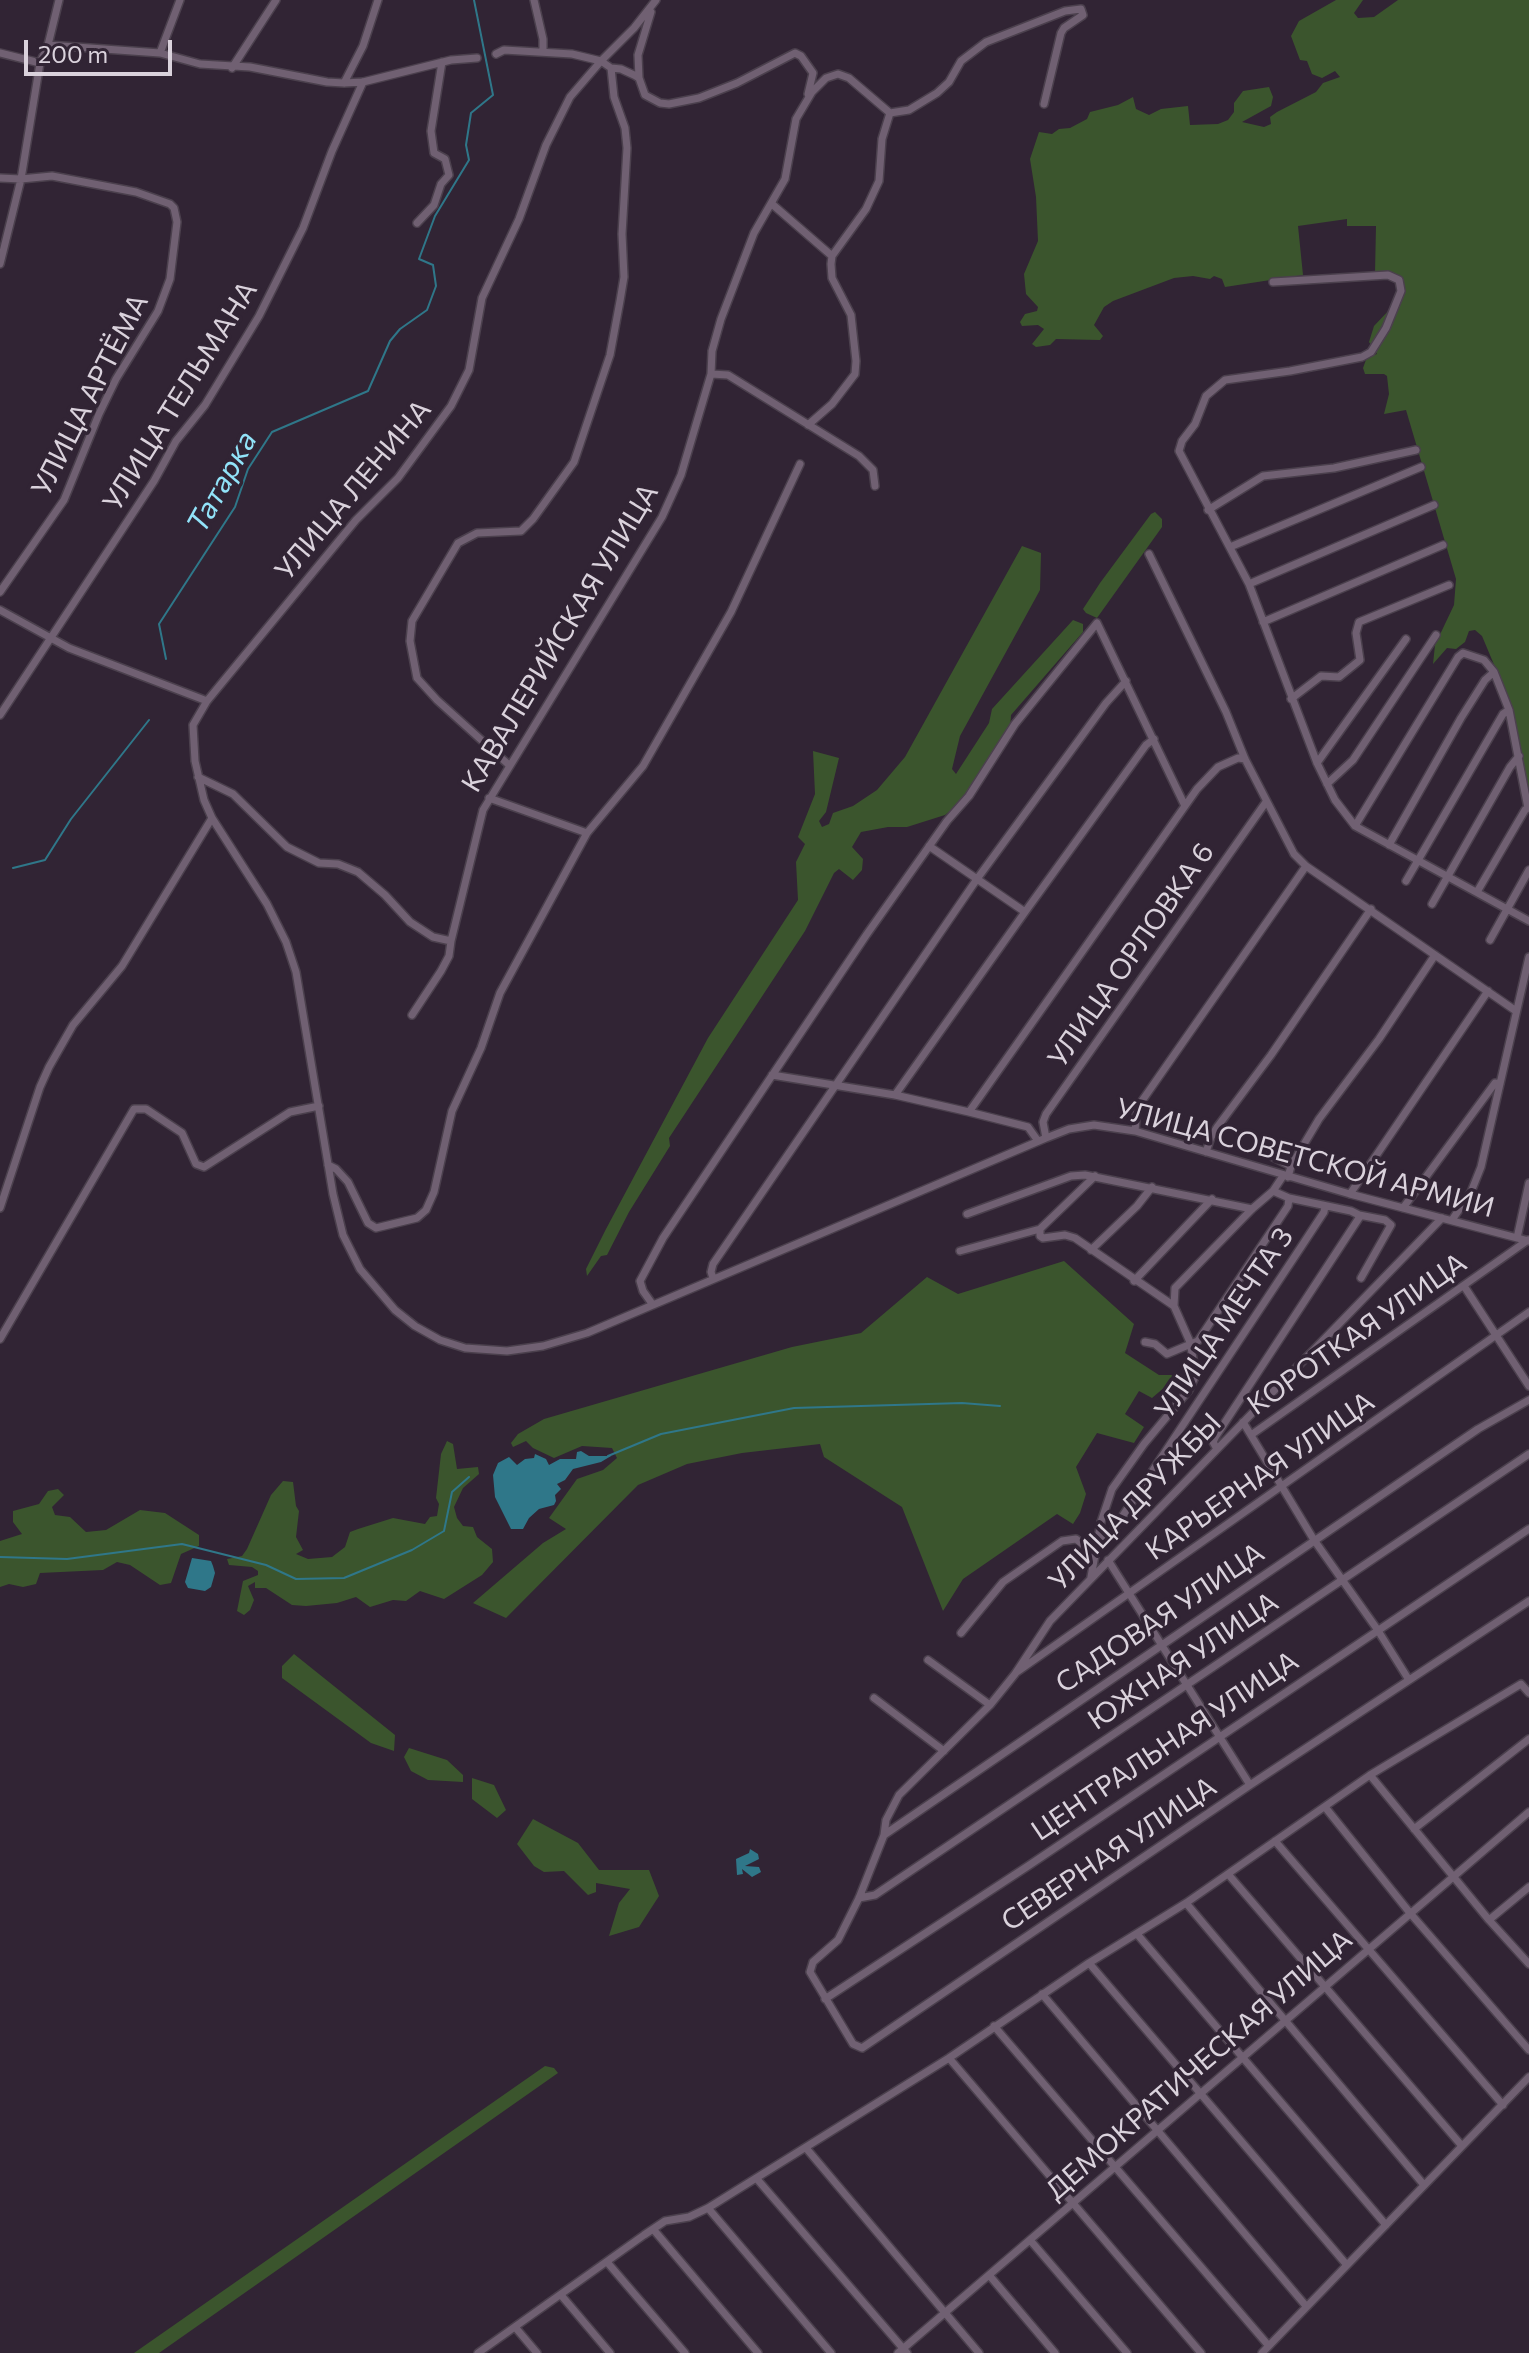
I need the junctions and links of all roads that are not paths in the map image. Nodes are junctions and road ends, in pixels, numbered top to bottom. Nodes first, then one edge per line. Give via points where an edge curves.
1 (59, 0) edge
2 (180, 0) edge
3 (276, 0) edge
4 (378, 0) edge
5 (534, 0) edge
6 (654, 3) edge
7 (48, 45) junction
8 (543, 52) junction
9 (0, 53) edge
10 (160, 53) junction
11 (496, 54) dead end
12 (477, 58) dead end
13 (601, 61) junction
14 (442, 62) junction
15 (40, 63) junction
16 (232, 68) junction
17 (611, 68) junction
18 (639, 78) junction
19 (363, 82) junction
20 (344, 83) junction
21 (804, 104) junction
22 (1044, 104) dead end
23 (890, 113) junction
24 (0, 178) edge
25 (21, 179) junction
26 (772, 204) junction
27 (417, 223) dead end
28 (832, 256) junction
29 (0, 264) edge
30 (1273, 282) dead end
31 (711, 374) junction
32 (808, 425) junction
33 (1416, 450) dead end
34 (800, 464) dead end
35 (1421, 467) dead end
36 (875, 486) dead end
37 (1434, 505) dead end
38 (1208, 510) junction
39 (1443, 545) dead end
40 (1230, 547) junction
41 (1149, 554) dead end
42 (1249, 584) junction
43 (1449, 585) dead end
44 (0, 592) edge
45 (0, 610) edge
46 (1263, 622) junction
47 (1436, 635) dead end
48 (1406, 639) dead end
49 (50, 640) junction
50 (1494, 672) junction
51 (1126, 681) junction
52 (1291, 699) junction
53 (207, 701) junction
54 (1509, 710) junction
55 (0, 715) edge
56 (1154, 739) junction
57 (1519, 756) junction
58 (1245, 759) junction
59 (1317, 763) junction
60 (509, 765) junction
61 (198, 777) junction
62 (1327, 784) junction
63 (489, 798) junction
64 (1266, 802) junction
65 (1185, 806) junction
66 (1528, 808) edge
67 (212, 818) junction
68 (1355, 826) junction
69 (587, 833) junction
70 (1389, 845) junction
71 (929, 846) junction
72 (1418, 861) junction
73 (1306, 866) junction
74 (1529, 870) edge
75 (1448, 876) junction
76 (977, 879) junction
77 (1406, 881) dead end
78 (1477, 892) junction
79 (1432, 904) dead end
80 (1371, 909) junction
81 (1507, 909) junction
82 (1025, 912) junction
83 (1529, 921) edge
84 (1490, 940) dead end
85 (451, 941) junction
86 (1435, 955) junction
87 (1529, 957) edge
88 (1488, 991) junction
89 (1516, 1011) junction
90 (412, 1015) dead end
91 (772, 1075) junction
92 (1500, 1084) junction
93 (836, 1085) junction
94 (895, 1095) junction
95 (319, 1106) junction
96 (969, 1112) junction
97 (1043, 1122) junction
98 (1028, 1127) junction
99 (1135, 1131) junction
100 (1042, 1139) junction
101 (1206, 1152) junction
102 (1265, 1153) dead end
103 (328, 1165) junction
104 (1291, 1166) junction
105 (1095, 1176) junction
106 (1285, 1176) junction
107 (1529, 1183) edge
108 (1152, 1187) junction
109 (1273, 1191) junction
110 (1350, 1194) junction
111 (1289, 1198) junction
112 (1212, 1199) junction
113 (1325, 1206) junction
114 (0, 1208) edge
115 (1403, 1208) junction
116 (1252, 1209) junction
117 (967, 1214) dead end
118 (1359, 1215) junction
119 (1442, 1218) junction
120 (1452, 1220) junction
121 (1040, 1229) junction
122 (1517, 1238) junction
123 (1529, 1240) edge
124 (1091, 1250) junction
125 (960, 1251) dead end
126 (713, 1278) junction
127 (1361, 1278) dead end
128 (1134, 1281) junction
129 (1464, 1286) junction
130 (653, 1305) junction
131 (1174, 1306) junction
132 (1529, 1312) edge
133 (1496, 1335) junction
134 (0, 1339) edge
135 (1145, 1342) dead end
136 (1190, 1342) junction
137 (1529, 1386) edge
138 (1529, 1400) edge
139 (1243, 1422) junction
140 (1251, 1435) junction
141 (1217, 1449) junction
142 (1529, 1454) edge
143 (1281, 1486) junction
144 (1529, 1529) edge
145 (1099, 1540) junction
146 (1314, 1540) junction
147 (1096, 1550) junction
148 (1108, 1560) junction
149 (1091, 1577) junction
150 (1342, 1581) junction
151 (1131, 1594) junction
152 (1529, 1601) edge
153 (1377, 1629) junction
154 (961, 1633) dead end
155 (1162, 1644) junction
156 (928, 1660) dead end
157 (1015, 1674) junction
158 (1409, 1680) junction
159 (1186, 1684) junction
160 (1529, 1693) edge
161 (874, 1698) dead end
162 (990, 1705) junction
163 (1219, 1737) junction
164 (1529, 1739) edge
165 (944, 1751) junction
166 (1370, 1775) junction
167 (1250, 1785) junction
168 (1325, 1807) junction
169 (1529, 1812) edge
170 (1414, 1829) junction
171 (884, 1835) junction
172 (1275, 1841) junction
173 (1228, 1874) junction
174 (1453, 1876) junction
175 (1529, 1887) edge
176 (859, 1898) junction
177 (1186, 1903) junction
178 (1410, 1913) junction
179 (1489, 1920) junction
180 (1137, 1934) junction
181 (1367, 1950) junction
182 (1528, 1961) edge
183 (1089, 1963) junction
184 (1324, 1986) junction
185 (1042, 1994) junction
186 (825, 1999) junction
187 (1286, 2019) junction
188 (994, 2026) junction
189 (1529, 2050) edge
190 (1243, 2056) junction
191 (949, 2058) junction
192 (1529, 2077) edge
193 (1200, 2094) junction
194 (1503, 2105) junction
195 (1158, 2131) junction
196 (1462, 2146) junction
197 (806, 2148) junction
198 (1117, 2168) junction
199 (757, 2179) junction
200 (1424, 2185) junction
201 (1073, 2203) junction
202 (708, 2208) junction
203 (1386, 2225) junction
204 (653, 2229) junction
205 (1030, 2240) junction
206 (607, 2262) junction
207 (1346, 2264) junction
208 (989, 2275) junction
209 (561, 2295) junction
210 (1306, 2306) junction
211 (945, 2313) junction
212 (515, 2327) junction
213 (1268, 2345) junction
214 (903, 2352) edge
215 (478, 2353) edge
216 (537, 2353) edge
217 (610, 2353) edge
218 (685, 2353) edge
219 (758, 2353) edge
220 (831, 2353) edge
221 (979, 2353) edge
222 (1055, 2353) edge
223 (1127, 2353) edge
224 (1201, 2353) edge
225 (1262, 2353) edge

1 - 7 street
2 - 10 street
3 - 16 street
4 - 20 street
5 - 8 street
6 - 13 street, УЛИЦА ЛЕНИНА
6 - 18 street via 638,55
7 - 10 street
7 - 15 street
8 - 11 street
8 - 13 street
9 - 15 street
10 - 16 street
12 - 14 street
13 - 17 street
13 - 53 street, УЛИЦА ЛЕНИНА via 570,97 546,145 482,298 469,370 451,406 398,478 356,520
14 - 19 street
14 - 27 street via 431,131 434,153 445,159 449,175 434,205
15 - 25 street
16 - 20 street
17 - 18 street
17 - 60 street via 627,148 624,277 610,355 574,462 521,531 477,533 458,543 410,631 422,685
18 - 21 street via 641,91 651,99 680,103 737,83 795,53 813,73
19 - 20 street
19 - 49 street, УЛИЦА ТЕЛЬМАНА via 303,228 259,316
21 - 23 street, КАВАЛЕРИЙСКАЯ УЛИЦА via 822,81 838,74
21 - 26 street, КАВАЛЕРИЙСКАЯ УЛИЦА via 796,119 785,179
22 - 23 street via 1061,33 1081,18 1084,12 1078,8 986,42 961,61 937,93 909,110
23 - 28 street via 879,181
24 - 25 street
25 - 29 street
25 - 44 street, УЛИЦА АРТЁМА via 64,177 136,192 170,204 177,222 164,300 116,379 64,500
26 - 28 street
26 - 31 street, КАВАЛЕРИЙСКАЯ УЛИЦА via 754,233 721,319
28 - 32 street via 832,278 851,315 855,374
30 - 38 street via 1388,275 1399,280 1401,291 1386,328 1362,357 1225,380 1206,396 1179,451
31 - 32 street via 728,375
31 - 60 street, КАВАЛЕРИЙСКАЯ УЛИЦА via 681,475 662,517
32 - 36 street via 859,456 873,470
33 - 38 street via 1334,468 1263,476
34 - 69 street via 731,612 643,766
35 - 40 street
37 - 42 street
38 - 40 street
39 - 46 street
40 - 42 street
41 - 58 street
42 - 46 street
43 - 52 street via 1359,622 1360,660 1339,677 1321,676
45 - 49 street
46 - 52 street
47 - 62 street via 1353,760
48 - 59 street
49 - 53 street
49 - 55 street, УЛИЦА ТЕЛЬМАНА
50 - 54 street
50 - 68 street via 1474,655 1458,657
50 - 70 street via 1461,718
51 - 56 street
51 - 71 street via 1097,623 1015,724
51 - 76 street
52 - 59 street
53 - 61 street, УЛИЦА ЛЕНИНА via 193,725
54 - 57 street
54 - 72 street
56 - 65 street
56 - 82 street
57 - 66 street
57 - 75 street
58 - 64 street
58 - 65 street via 1218,767
59 - 62 street
60 - 63 street, КАВАЛЕРИЙСКАЯ УЛИЦА
61 - 67 street, УЛИЦА ЛЕНИНА
61 - 85 street via 247,805 287,847 319,863 358,872 410,922
62 - 68 street
63 - 69 street
63 - 85 street, КАВАЛЕРИЙСКАЯ УЛИЦА via 478,821
64 - 73 street via 1287,845
64 - 97 street, УЛИЦА ОРЛОВКА 6
65 - 96 street
66 - 78 street
67 - 95 street, УЛИЦА ЛЕНИНА via 286,942
67 - 114 street via 122,966 82,1012 49,1067
68 - 70 street
69 - 103 street via 500,993 452,1111 434,1192 423,1214 376,1228 368,1223 348,1182
70 - 72 street
71 - 76 street
71 - 91 street
72 - 75 street
72 - 77 street
73 - 80 street
73 - 99 street via 1137,1108
74 - 81 street
75 - 78 street
75 - 79 street
76 - 82 street
76 - 93 street
78 - 81 street
80 - 86 street
80 - 101 street via 1218,1126
81 - 83 street
81 - 84 street
82 - 94 street
85 - 90 street, КАВАЛЕРИЙСКАЯ УЛИЦА via 449,956
86 - 88 street
86 - 104 street
87 - 89 street
88 - 89 street
88 - 110 street
89 - 92 street
91 - 93 street
91 - 130 street via 642,1274 643,1291
92 - 115 street via 1495,1083
92 - 120 street via 1481,1167
93 - 94 street
93 - 126 street via 713,1264
94 - 96 street
95 - 103 street, УЛИЦА ЛЕНИНА
95 - 134 street via 290,1112 204,1167 196,1164 182,1133 146,1109 134,1109
96 - 98 street
97 - 98 street
97 - 100 street
98 - 100 street
99 - 100 street, УЛИЦА СОВЕТСКОЙ АРМИИ via 1094,1125
99 - 101 street, УЛИЦА СОВЕТСКОЙ АРМИИ
100 - 126 street, УЛИЦА СОВЕТСКОЙ АРМИИ
101 - 106 street, УЛИЦА СОВЕТСКОЙ АРМИИ
102 - 104 street
103 - 130 street, УЛИЦА СОВЕТСКОЙ АРМИИ via 343,1235 360,1269 395,1310 440,1340 507,1351 543,1346
104 - 106 street
105 - 108 street
105 - 117 street via 1071,1176
105 - 121 street
106 - 109 street
106 - 110 street, УЛИЦА СОВЕТСКОЙ АРМИИ
107 - 122 street
108 - 112 street
108 - 124 street
109 - 111 street
109 - 116 street
110 - 115 street, УЛИЦА СОВЕТСКОЙ АРМИИ
111 - 113 street
111 - 136 street via 1223,1305 1198,1341
112 - 116 street
112 - 128 street
113 - 118 street
113 - 145 street, УЛИЦА МЕЧТА 3 via 1110,1535
115 - 119 street, УЛИЦА СОВЕТСКОЙ АРМИИ
116 - 131 street via 1183,1277 1175,1288
118 - 127 street via 1391,1225
118 - 141 street via 1216,1436
119 - 120 street, УЛИЦА СОВЕТСКОЙ АРМИИ
119 - 139 street, УЛИЦА ДРУЖБЫ
120 - 122 street, УЛИЦА СОВЕТСКОЙ АРМИИ
121 - 124 street via 1043,1238 1069,1235
121 - 125 street
122 - 123 street, УЛИЦА СОВЕТСКОЙ АРМИИ
123 - 129 street, КОРОТКАЯ УЛИЦА
124 - 128 street
126 - 130 street, УЛИЦА СОВЕТСКОЙ АРМИИ
128 - 131 street
129 - 133 street
129 - 140 street, КОРОТКАЯ УЛИЦА
131 - 136 street
132 - 133 street, КАРЬЕРНАЯ УЛИЦА
133 - 137 street
133 - 143 street, КАРЬЕРНАЯ УЛИЦА
135 - 136 street via 1167,1354
136 - 145 street via 1193,1383 1121,1473 1106,1505
138 - 146 street, САДОВАЯ УЛИЦА
139 - 140 street
139 - 141 street, УЛИЦА ДРУЖБЫ
140 - 143 street
141 - 148 street, УЛИЦА ДРУЖБЫ
142 - 150 street, ЮЖНАЯ УЛИЦА
143 - 146 street
143 - 151 street, КАРЬЕРНАЯ УЛИЦА
144 - 153 street, ЦЕНТРАЛЬНАЯ УЛИЦА
145 - 147 street
146 - 150 street
146 - 155 street, САДОВАЯ УЛИЦА
147 - 149 street
147 - 154 street via 1076,1539 1062,1541 1003,1582
148 - 149 street, УЛИЦА ДРУЖБЫ
148 - 151 street
149 - 157 street, УЛИЦА ДРУЖБЫ via 1050,1621
150 - 153 street
150 - 159 street, ЮЖНАЯ УЛИЦА
151 - 155 street
151 - 157 street, КАРЬЕРНАЯ УЛИЦА
152 - 158 street, СЕВЕРНАЯ УЛИЦА
153 - 158 street
153 - 163 street, ЦЕНТРАЛЬНАЯ УЛИЦА
155 - 159 street
155 - 171 street, САДОВАЯ УЛИЦА
156 - 162 street
157 - 162 street, УЛИЦА ДРУЖБЫ
158 - 167 street, СЕВЕРНАЯ УЛИЦА
159 - 163 street
159 - 176 street, ЮЖНАЯ УЛИЦА via 875,1895
160 - 166 street via 1521,1684
161 - 165 street
162 - 165 street, УЛИЦА ДРУЖБЫ
163 - 167 street
163 - 186 street, ЦЕНТРАЛЬНАЯ УЛИЦА
164 - 170 street
165 - 171 street, УЛИЦА ДРУЖБЫ via 899,1795
166 - 168 street
166 - 170 street
167 - 186 street, СЕВЕРНАЯ УЛИЦА via 862,2048 853,2044
168 - 172 street
168 - 178 street
169 - 174 street, ДЕМОКРАТИЧЕСКАЯ УЛИЦА
170 - 174 street
171 - 176 street
172 - 173 street
172 - 181 street
173 - 177 street
173 - 184 street
174 - 178 street, ДЕМОКРАТИЧЕСКАЯ УЛИЦА
174 - 179 street
175 - 179 street
176 - 186 street, СЕВЕРНАЯ УЛИЦА via 838,1940 809,1966
177 - 180 street
177 - 187 street
178 - 181 street, ДЕМОКРАТИЧЕСКАЯ УЛИЦА
178 - 189 street
179 - 182 street
180 - 183 street
180 - 190 street
181 - 184 street, ДЕМОКРАТИЧЕСКАЯ УЛИЦА
181 - 194 street
183 - 185 street
183 - 193 street
184 - 187 street, ДЕМОКРАТИЧЕСКАЯ УЛИЦА
184 - 196 street
185 - 188 street
185 - 195 street
187 - 190 street, ДЕМОКРАТИЧЕСКАЯ УЛИЦА
187 - 200 street
188 - 191 street
188 - 198 street
190 - 193 street, ДЕМОКРАТИЧЕСКАЯ УЛИЦА
190 - 203 street
191 - 197 street
191 - 201 street
192 - 194 street
193 - 195 street, ДЕМОКРАТИЧЕСКАЯ УЛИЦА
193 - 207 street
194 - 196 street
195 - 198 street, ДЕМОКРАТИЧЕСКАЯ УЛИЦА
195 - 210 street
196 - 200 street
197 - 199 street
197 - 211 street
198 - 201 street, ДЕМОКРАТИЧЕСКАЯ УЛИЦА
198 - 213 street
199 - 202 street
199 - 214 street
200 - 203 street
201 - 205 street, ДЕМОКРАТИЧЕСКАЯ УЛИЦА
201 - 224 street
202 - 204 street
202 - 220 street
203 - 207 street
204 - 206 street
204 - 219 street
205 - 208 street, ДЕМОКРАТИЧЕСКАЯ УЛИЦА
205 - 223 street
206 - 209 street
206 - 218 street
207 - 210 street
208 - 211 street, ДЕМОКРАТИЧЕСКАЯ УЛИЦА
208 - 222 street
209 - 212 street
209 - 217 street
210 - 213 street
211 - 214 street, ДЕМОКРАТИЧЕСКАЯ УЛИЦА
211 - 221 street
212 - 215 street
212 - 216 street
213 - 225 street

